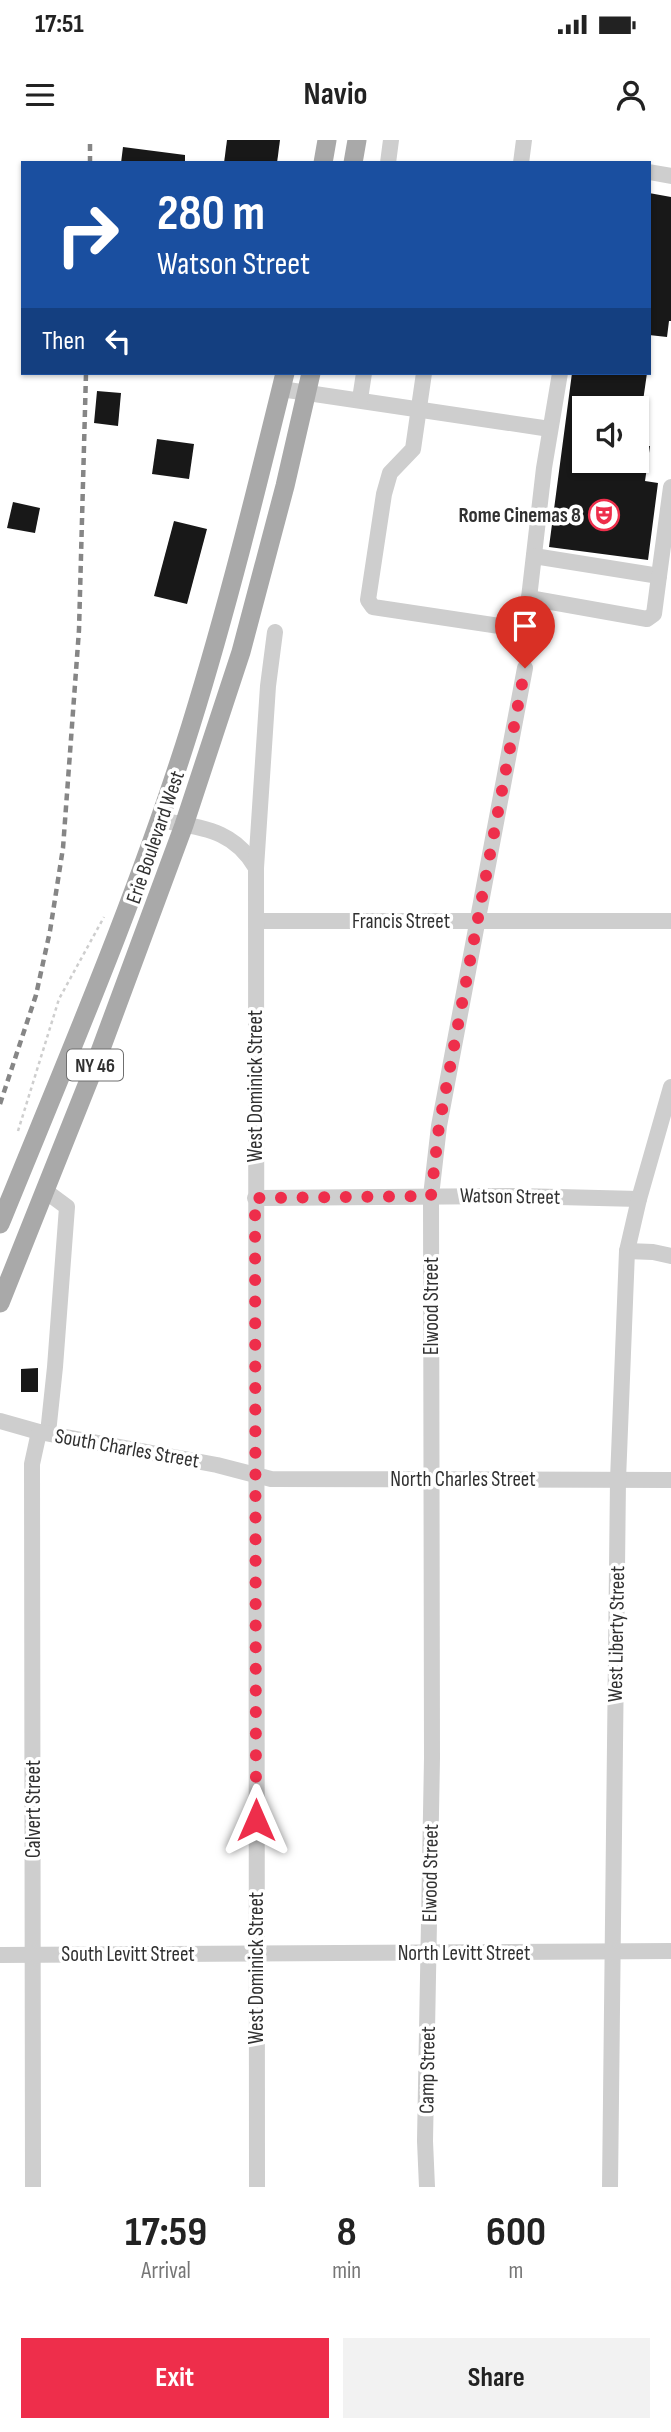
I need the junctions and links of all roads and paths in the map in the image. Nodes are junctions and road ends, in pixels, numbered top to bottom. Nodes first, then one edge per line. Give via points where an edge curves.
1 (327, 140) edge
2 (357, 140) edge
3 (391, 140) edge
4 (524, 140) edge
5 (323, 161) edge
6 (353, 161) edge
7 (388, 161) edge
8 (521, 161) edge
9 (651, 172) edge
10 (671, 176) edge
11 (364, 375) edge
12 (424, 375) edge
13 (559, 375) edge
14 (283, 381) edge
15 (309, 382) edge
16 (360, 400) junction
17 (418, 409) junction
18 (550, 429) junction
19 (671, 487) edge
20 (534, 556) junction
21 (659, 576) junction
22 (529, 598) junction
23 (275, 632) dead end
24 (525, 668) dead end
25 (159, 820) junction
26 (184, 825) junction
27 (256, 868) junction
28 (257, 921) junction
29 (476, 921) junction
30 (671, 921) edge
31 (671, 1087) edge
32 (44, 1190) junction
33 (431, 1196) junction
34 (255, 1198) junction
35 (639, 1199) junction
36 (0, 1224) edge
37 (628, 1251) junction
38 (671, 1256) edge
39 (0, 1303) edge
40 (0, 1421) edge
41 (43, 1433) junction
42 (255, 1475) junction
43 (431, 1479) junction
44 (618, 1480) junction
45 (671, 1480) edge
46 (671, 1951) edge
47 (613, 1952) junction
48 (256, 1953) junction
49 (429, 1953) junction
50 (0, 1955) edge
51 (34, 1955) junction
52 (33, 2187) edge
53 (257, 2187) edge
54 (427, 2187) edge
55 (610, 2187) edge

1 - 5 main road
2 - 6 main road
3 - 7 street
4 - 8 street
9 - 10 street
11 - 16 street
12 - 17 street
13 - 18 street
14 - 15 street
14 - 25 main road, Erie Boulevard West / NY 46 via 231,588
15 - 16 street
15 - 26 main road, Erie Boulevard West / NY 46 via 241,652
16 - 17 street
17 - 18 street
17 - 22 street via 413,449 390,473 384,494 368,600 373,607 506,627 518,626 525,619
18 - 20 street
19 - 21 street
20 - 21 street
20 - 22 street
21 - 22 street via 654,614 647,620
23 - 27 street, West Dominick Street
24 - 29 street, Elwood Street
25 - 26 street
25 - 36 main road, Erie Boulevard West / NY 46
26 - 27 street via 234,840
26 - 32 main road, Erie Boulevard West / NY 46
27 - 28 street, West Dominick Street
28 - 29 street, Francis Street
28 - 34 street, West Dominick Street
29 - 30 street, Francis Street
29 - 33 street, Elwood Street
31 - 35 street, West Liberty Street
32 - 39 main road, Erie Boulevard West / NY 46
32 - 41 street, Calvert Street via 67,1207 55,1367
33 - 34 street, Watson Street
33 - 35 street, Watson Street
33 - 43 street, Elwood Street
34 - 42 street, West Dominick Street
35 - 37 street, West Liberty Street
37 - 38 street
37 - 44 street, West Liberty Street
40 - 41 street, South Charles Street
41 - 42 street, South Charles Street
41 - 51 street, Calvert Street via 32,1478
42 - 43 street, North Charles Street via 271,1479
42 - 48 street, West Dominick Street
43 - 44 street, North Charles Street
43 - 49 street, Elwood Street
44 - 45 street, North Charles Street
44 - 47 street, West Liberty Street
46 - 47 street, North Levitt Street
47 - 49 street, North Levitt Street
47 - 55 street, West Liberty Street
48 - 49 street, North Levitt Street
48 - 51 street, South Levitt Street
48 - 53 street, West Dominick Street
49 - 54 street, Camp Street
50 - 51 street, South Levitt Street
51 - 52 street, Calvert Street

